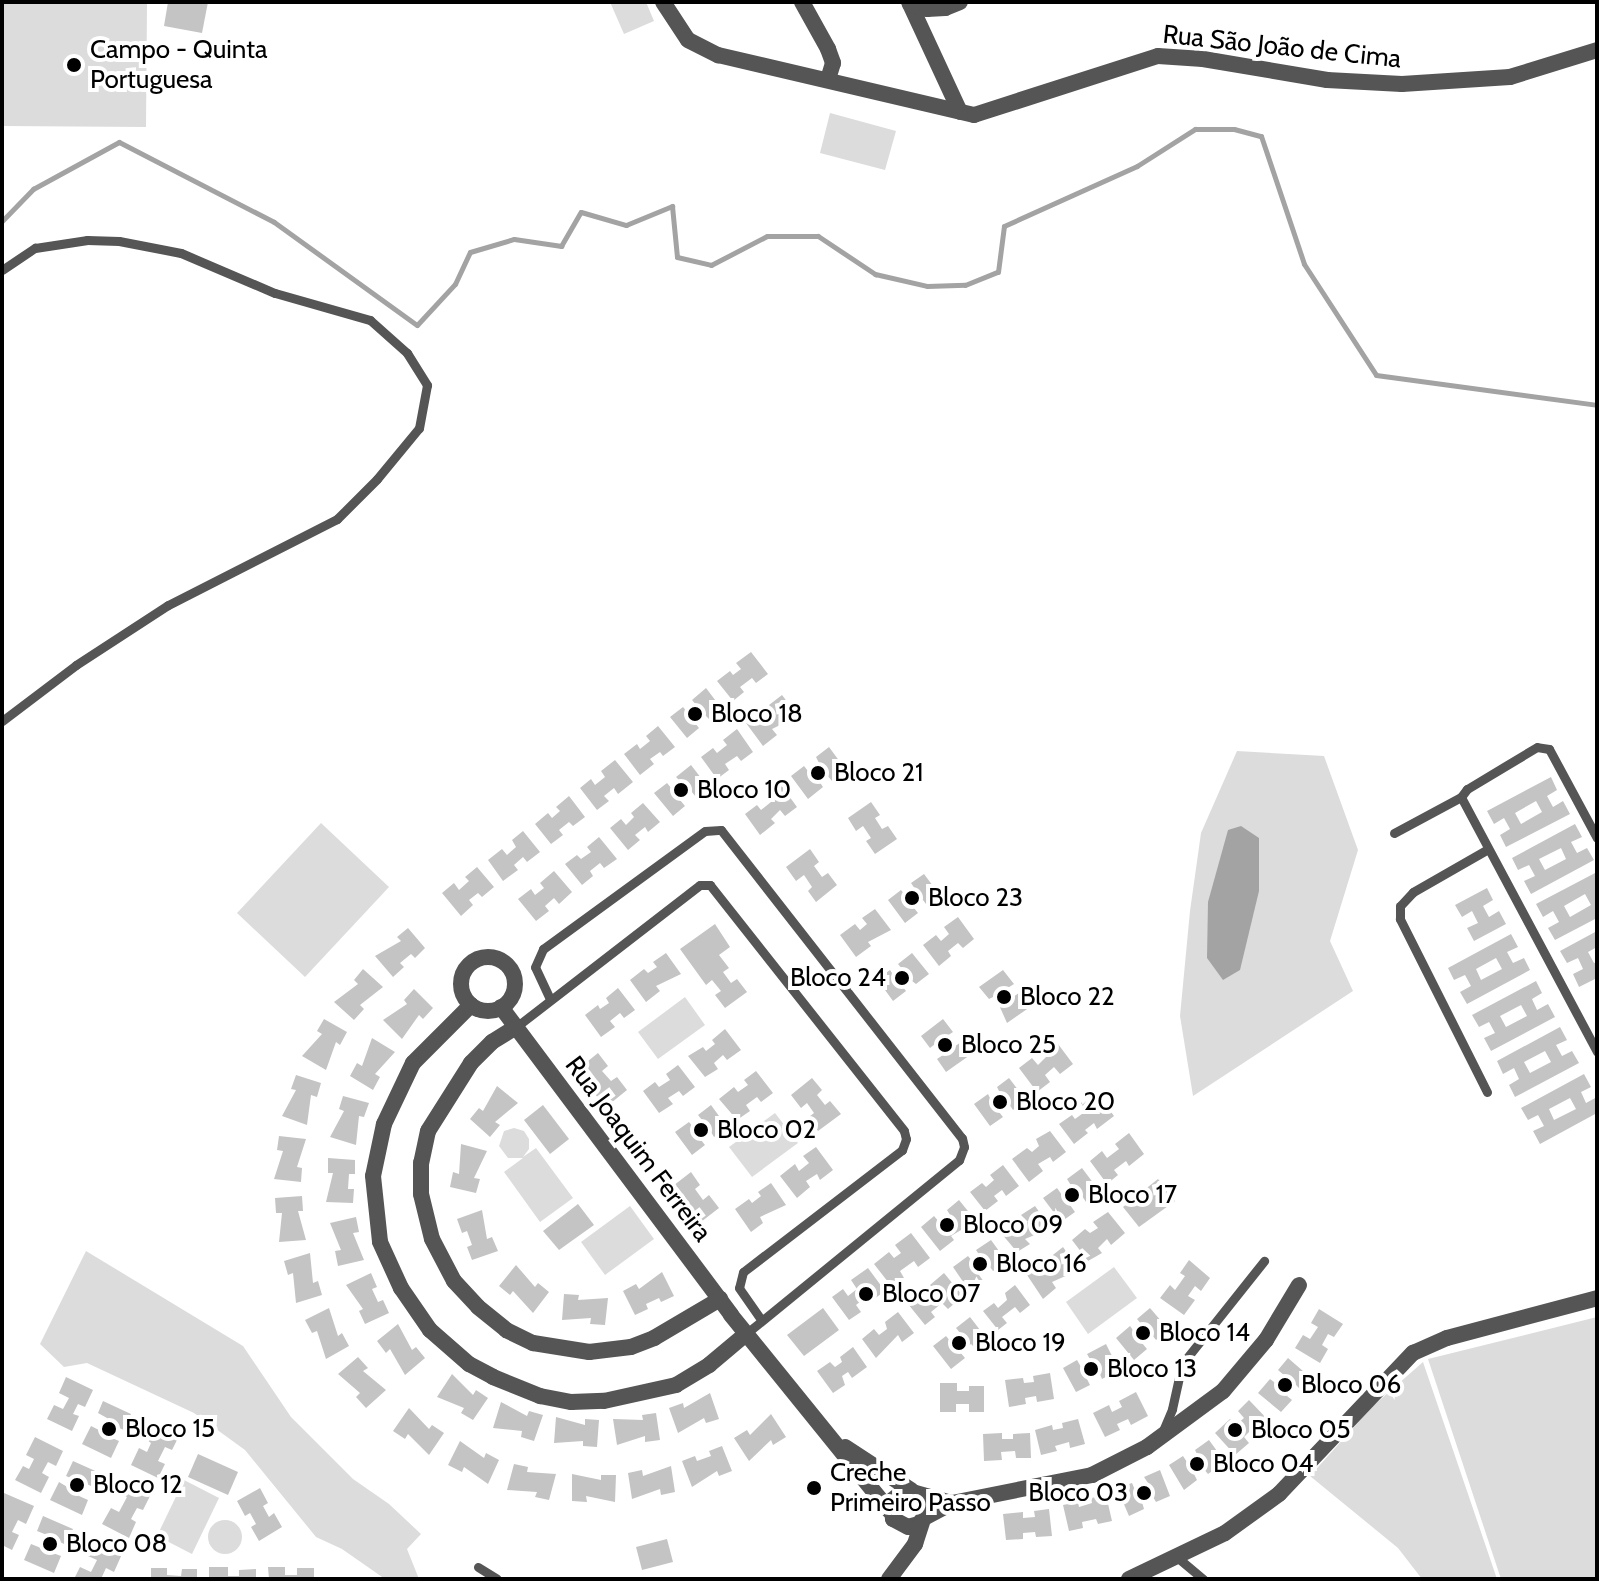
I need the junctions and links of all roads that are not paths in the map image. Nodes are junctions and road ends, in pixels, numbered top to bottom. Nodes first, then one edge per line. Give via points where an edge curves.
1 (663, 2) edge
2 (802, 2) edge
3 (960, 2) edge
4 (910, 3) edge
5 (1597, 50) edge
6 (828, 79) junction
7 (960, 112) junction
8 (2, 270) edge
9 (2, 721) edge
10 (1461, 797) junction
11 (1394, 833) dead end
12 (1597, 838) edge
13 (1488, 849) junction
14 (550, 999) junction
15 (471, 1005) junction
16 (501, 1007) junction
17 (516, 1027) junction
18 (1597, 1052) edge
19 (1487, 1092) dead end
20 (1264, 1261) dead end
21 (1299, 1285) dead end
22 (1597, 1298) edge
23 (720, 1299) junction
24 (761, 1319) junction
25 (746, 1334) junction
26 (834, 1440) junction
27 (1159, 1440) junction
28 (917, 1493) junction
29 (952, 1503) junction
30 (895, 1518) junction
31 (924, 1519) junction
32 (909, 1555) junction
33 (1178, 1558) junction
34 (478, 1567) dead end
35 (497, 1579) edge
36 (889, 1579) edge
37 (1129, 1579) edge
38 (1203, 1579) edge

1 - 6 street, Rua São João de Cima via 677,28 700,47
2 - 6 street via 833,63
3 - 4 street via 927,9
4 - 7 street
5 - 7 street, Rua São João de Cima via 1510,77 1402,84 1327,80 1158,56 992,111
6 - 7 street, Rua São João de Cima
8 - 9 lane via 35,248 87,240 181,253 275,293 370,320 407,353 427,385 419,428 337,519 168,605
10 - 11 lane
10 - 12 lane via 1537,747 1549,749
10 - 13 lane
13 - 18 lane
13 - 19 lane via 1413,892 1400,906 1400,919
14 - 17 lane
14 - 24 lane via 706,883 904,1131 902,1150 743,1272 738,1282 741,1294
14 - 24 lane via 535,967 543,949 705,831 721,830 962,1138 959,1160
15 - 16 street via 489,1011
15 - 16 street via 461,991 462,974 473,961 489,956 505,962 514,977 513,994
15 - 25 street via 413,1063 384,1124 373,1176 380,1242 401,1288 430,1330 469,1364 502,1382 571,1402 604,1401 676,1385
16 - 17 street, Rua Joaquim Ferreira
17 - 23 street, Rua Joaquim Ferreira
17 - 23 street via 471,1063 428,1131 421,1194 432,1239 454,1281 506,1330 533,1343 589,1352 654,1338
20 - 27 lane via 1182,1364
21 - 27 street, Rua Joaquim Ferreira via 1246,1366 1223,1391
22 - 33 street via 1447,1338 1413,1353 1279,1494 1225,1533
23 - 25 street, Rua Joaquim Ferreira
24 - 25 lane
25 - 26 street, Rua Joaquim Ferreira
26 - 28 street, Rua Joaquim Ferreira
26 - 30 street, Rua Joaquim Ferreira
27 - 29 street, Rua Joaquim Ferreira via 1092,1475
28 - 29 street, Rua Joaquim Ferreira
28 - 30 street via 894,1496
28 - 31 street via 927,1509
29 - 31 street, Rua Joaquim Ferreira
30 - 31 street, Rua Joaquim Ferreira via 914,1526
30 - 32 street, Rua Joaquim Ferreira
31 - 32 street
32 - 36 street
33 - 37 street
33 - 38 lane
34 - 35 lane

